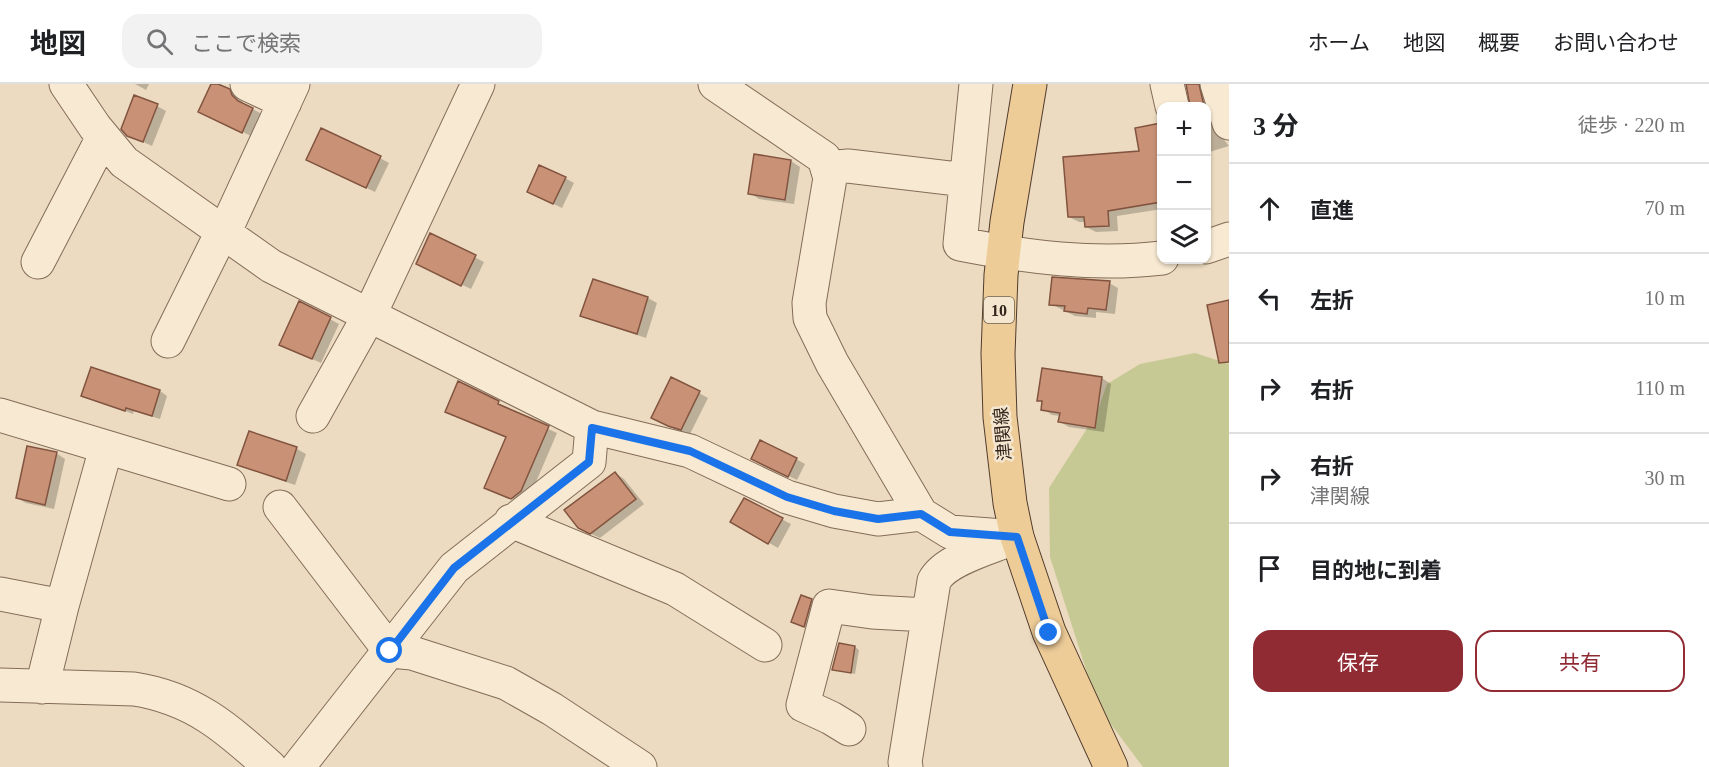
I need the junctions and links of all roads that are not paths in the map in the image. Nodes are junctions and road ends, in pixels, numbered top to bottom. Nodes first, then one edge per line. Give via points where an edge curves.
1 (66, 84) edge
2 (247, 84) edge
3 (478, 84) edge
4 (715, 84) edge
5 (976, 84) edge
6 (1030, 84) edge
7 (1167, 84) edge
8 (1217, 84) edge
9 (289, 93) edge
10 (1171, 102) edge
11 (1229, 123) edge
12 (103, 137) junction
13 (827, 168) junction
14 (966, 180) junction
15 (224, 231) junction
16 (1229, 239) edge
17 (1211, 245) edge
18 (1003, 252) junction
19 (1157, 259) edge
20 (39, 262) dead end
21 (370, 314) junction
22 (168, 341) dead end
23 (0, 416) edge
24 (313, 416) dead end
25 (592, 428) junction
26 (106, 448) junction
27 (229, 484) dead end
28 (280, 507) dead end
29 (921, 514) junction
30 (511, 521) junction
31 (1017, 537) junction
32 (0, 594) edge
33 (62, 606) junction
34 (927, 615) junction
35 (765, 645) dead end
36 (390, 651) junction
37 (0, 685) edge
38 (42, 687) junction
39 (849, 729) dead end
40 (270, 767) edge
41 (298, 767) edge
42 (640, 767) edge
43 (906, 767) edge
44 (1111, 767) edge

1 - 12 street
2 - 9 street
3 - 21 street
4 - 13 street via 824,158
5 - 14 street
6 - 18 main road, 津関線 / 10
7 - 10 street
8 - 11 street
9 - 15 street
12 - 15 street via 129,166
12 - 20 street
13 - 14 street via 848,166
13 - 29 street via 830,178 809,303 810,318 832,363
14 - 18 street via 960,244
15 - 21 street via 271,266
15 - 22 street
16 - 17 street
18 - 19 street via 1090,261
18 - 31 main road, 津関線 / 10 via 998,354 1000,417
21 - 24 street
21 - 25 street
23 - 26 street
25 - 29 street via 690,451 787,497 834,511 878,519
25 - 30 street via 589,462
26 - 27 street
26 - 33 street
28 - 36 street
29 - 31 street via 950,532
30 - 35 street via 675,589
30 - 36 street via 454,568
31 - 34 street via 966,555 938,573
31 - 44 main road, 津関線 / 10 via 1049,633
32 - 33 street
33 - 38 street
34 - 39 street via 829,606 802,705
34 - 43 street
36 - 41 street
36 - 42 street via 412,653 506,683
37 - 38 street
38 - 40 street via 151,692 216,720

